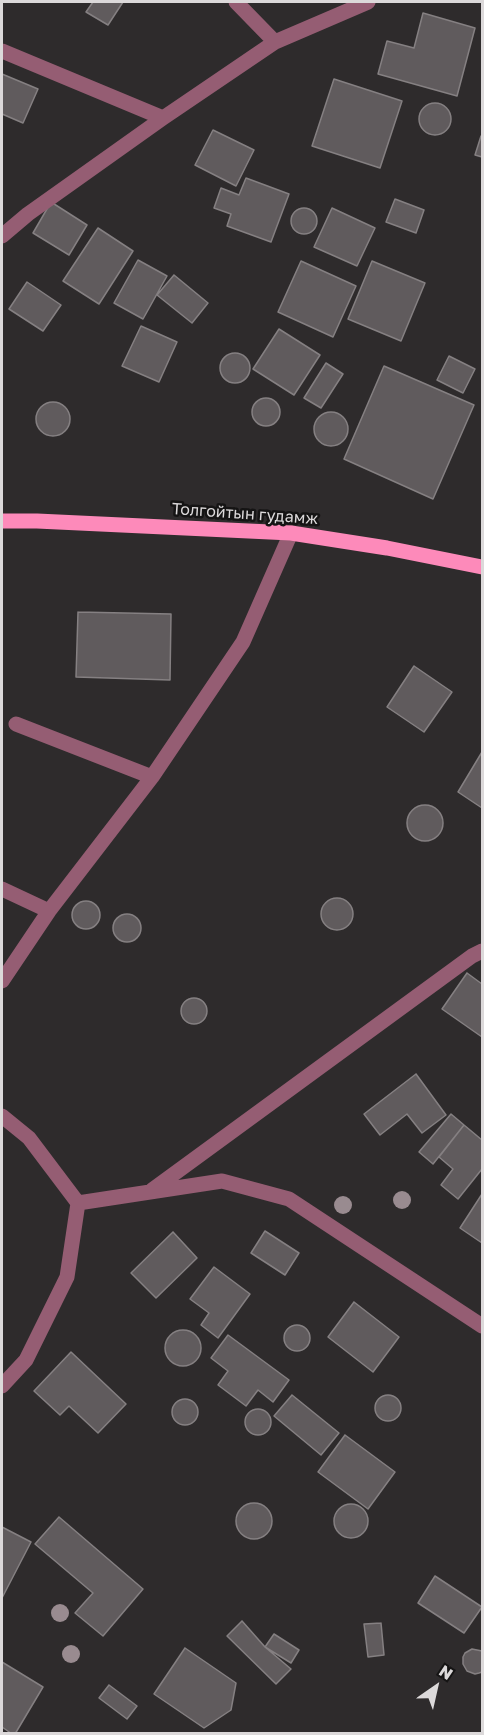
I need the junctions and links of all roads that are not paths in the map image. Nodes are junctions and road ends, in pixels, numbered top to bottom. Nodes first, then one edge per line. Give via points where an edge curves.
1 (236, 2) edge
2 (368, 2) edge
3 (275, 42) junction
4 (2, 51) edge
5 (163, 118) junction
6 (2, 236) edge
7 (2, 521) edge
8 (291, 533) junction
9 (483, 567) edge
10 (16, 724) dead end
11 (152, 777) junction
12 (2, 889) edge
13 (49, 911) junction
14 (483, 951) edge
15 (2, 981) edge
16 (2, 1116) edge
17 (150, 1192) junction
18 (78, 1203) junction
19 (483, 1326) edge
20 (2, 1386) edge

1 - 3 street
2 - 3 street
3 - 5 street
4 - 5 street
5 - 6 street
7 - 8 main road, Толгойтын гудамж
8 - 9 main road, Толгойтын гудамж
8 - 11 street via 243,642
10 - 11 street
11 - 13 street
12 - 13 street
13 - 15 street
14 - 17 street
16 - 18 street via 29,1138
17 - 18 street
17 - 19 street via 222,1181 289,1199
18 - 20 street via 67,1277 26,1360

